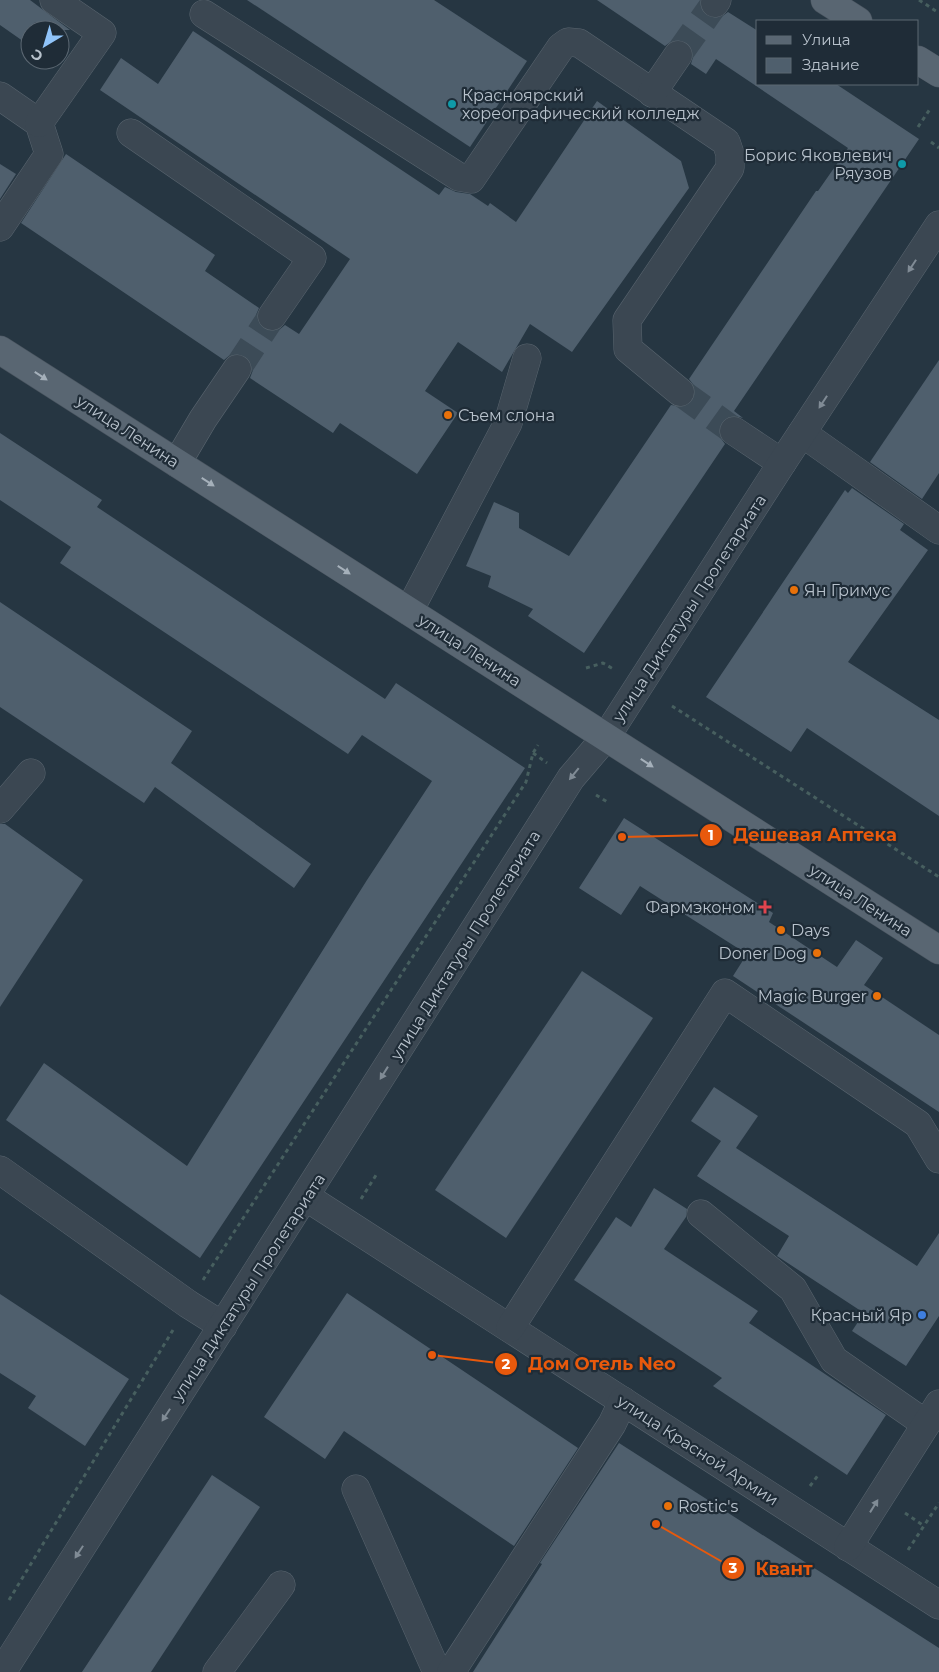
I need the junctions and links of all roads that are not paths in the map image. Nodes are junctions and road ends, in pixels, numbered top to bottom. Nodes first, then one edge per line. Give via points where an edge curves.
1 (54, 0) edge
2 (825, 0) edge
3 (204, 14) dead end
4 (856, 20) edge
5 (678, 55) tunnel mouth
6 (919, 61) edge
7 (939, 73) edge
8 (652, 92) junction
9 (0, 96) edge
10 (39, 123) junction
11 (131, 133) dead end
12 (939, 225) edge
13 (0, 227) edge
14 (272, 316) tunnel mouth
15 (0, 350) edge
16 (527, 358) dead end
17 (237, 369) tunnel mouth
18 (680, 392) tunnel mouth
19 (734, 430) tunnel mouth
20 (802, 433) junction
21 (177, 463) junction
22 (782, 463) junction
23 (939, 530) edge
24 (409, 611) junction
25 (606, 737) junction
26 (31, 773) dead end
27 (0, 809) edge
28 (937, 944) edge
29 (939, 1158) edge
30 (0, 1170) edge
31 (306, 1197) junction
32 (701, 1214) dead end
33 (223, 1326) junction
34 (510, 1328) junction
35 (623, 1402) junction
36 (932, 1414) edge
37 (356, 1489) dead end
38 (848, 1547) junction
39 (281, 1585) dead end
40 (939, 1605) edge
41 (2, 1672) edge
42 (217, 1672) edge
43 (437, 1672) edge
44 (451, 1672) edge

1 - 10 street via 102,33
2 - 4 main road
3 - 8 street via 459,177 471,180 560,47 568,42 579,43
5 - 8 street
6 - 7 main road
8 - 18 street via 726,142 730,154 730,168 627,320 628,349
9 - 10 street
10 - 13 street via 49,154
11 - 14 street via 312,258
12 -> 20 street, улица Диктатуры Пролетариата
15 -> 21 main road, улица Ленина
16 - 24 street via 508,424
17 - 21 street
19 - 22 street
20 - 22 street, улица Диктатуры Пролетариата
20 - 23 street
21 -> 24 main road, улица Ленина
22 - 25 street, улица Диктатуры Пролетариата
24 - 25 main road, улица Ленина
25 -> 28 main road, улица Ленина
25 -> 31 street, улица Диктатуры Пролетариата via 571,778
26 - 27 street
29 - 34 street via 918,1124 725,993
30 - 33 street
31 - 33 street, улица Диктатуры Пролетариата
31 - 34 street, улица Красной Армии
32 - 36 street via 793,1289 834,1360
33 -> 41 street, улица Диктатуры Пролетариата
34 - 35 street, улица Красной Армии
35 - 38 street, улица Красной Армии
35 - 44 street via 612,1424
38 -> 36 street
37 - 43 street
38 - 40 street, улица Красной Армии
39 - 42 street

